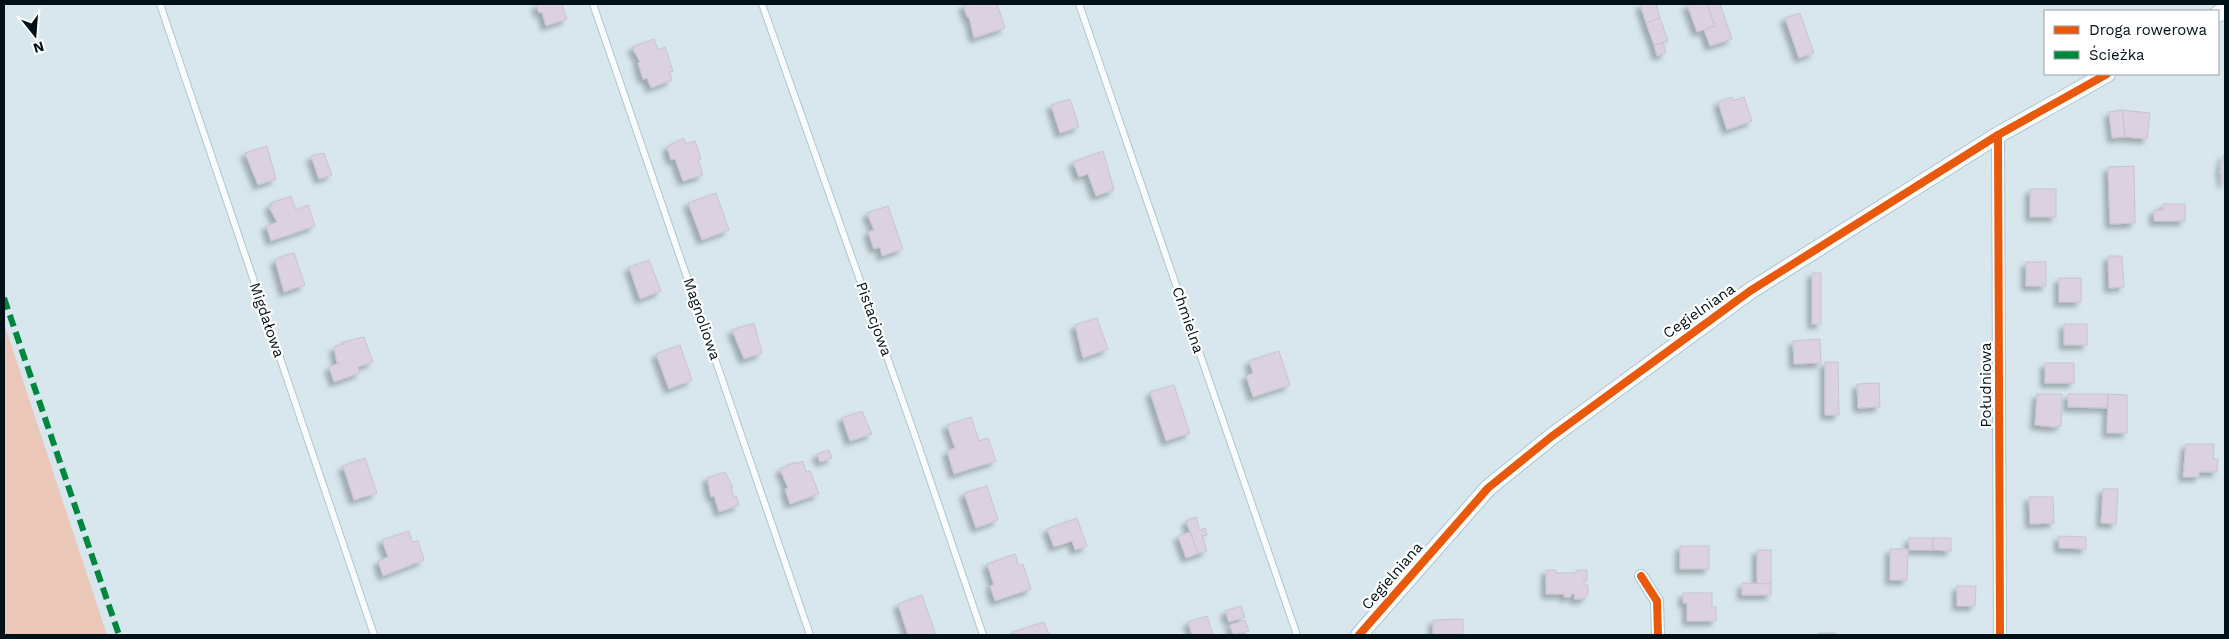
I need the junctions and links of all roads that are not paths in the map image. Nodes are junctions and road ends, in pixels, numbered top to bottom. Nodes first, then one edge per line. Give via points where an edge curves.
1 (160, 4) edge
2 (593, 4) edge
3 (762, 4) edge
4 (1079, 4) edge
5 (2105, 75) edge
6 (1998, 135) junction
7 (1641, 576) dead end
8 (374, 635) edge
9 (810, 635) edge
10 (983, 635) edge
11 (1297, 635) edge
12 (1358, 635) edge
13 (1658, 635) edge
14 (2000, 635) edge

1 - 8 lane, Migdałowa
2 - 9 lane, Magnoliowa
3 - 10 lane, Pistacjowa
4 - 11 lane, Chmielna
5 - 6 street, Cegielniana
6 - 12 street, Cegielniana via 1750,291 1529,453 1488,488
6 - 14 street, Południowa
7 - 13 street via 1657,601

